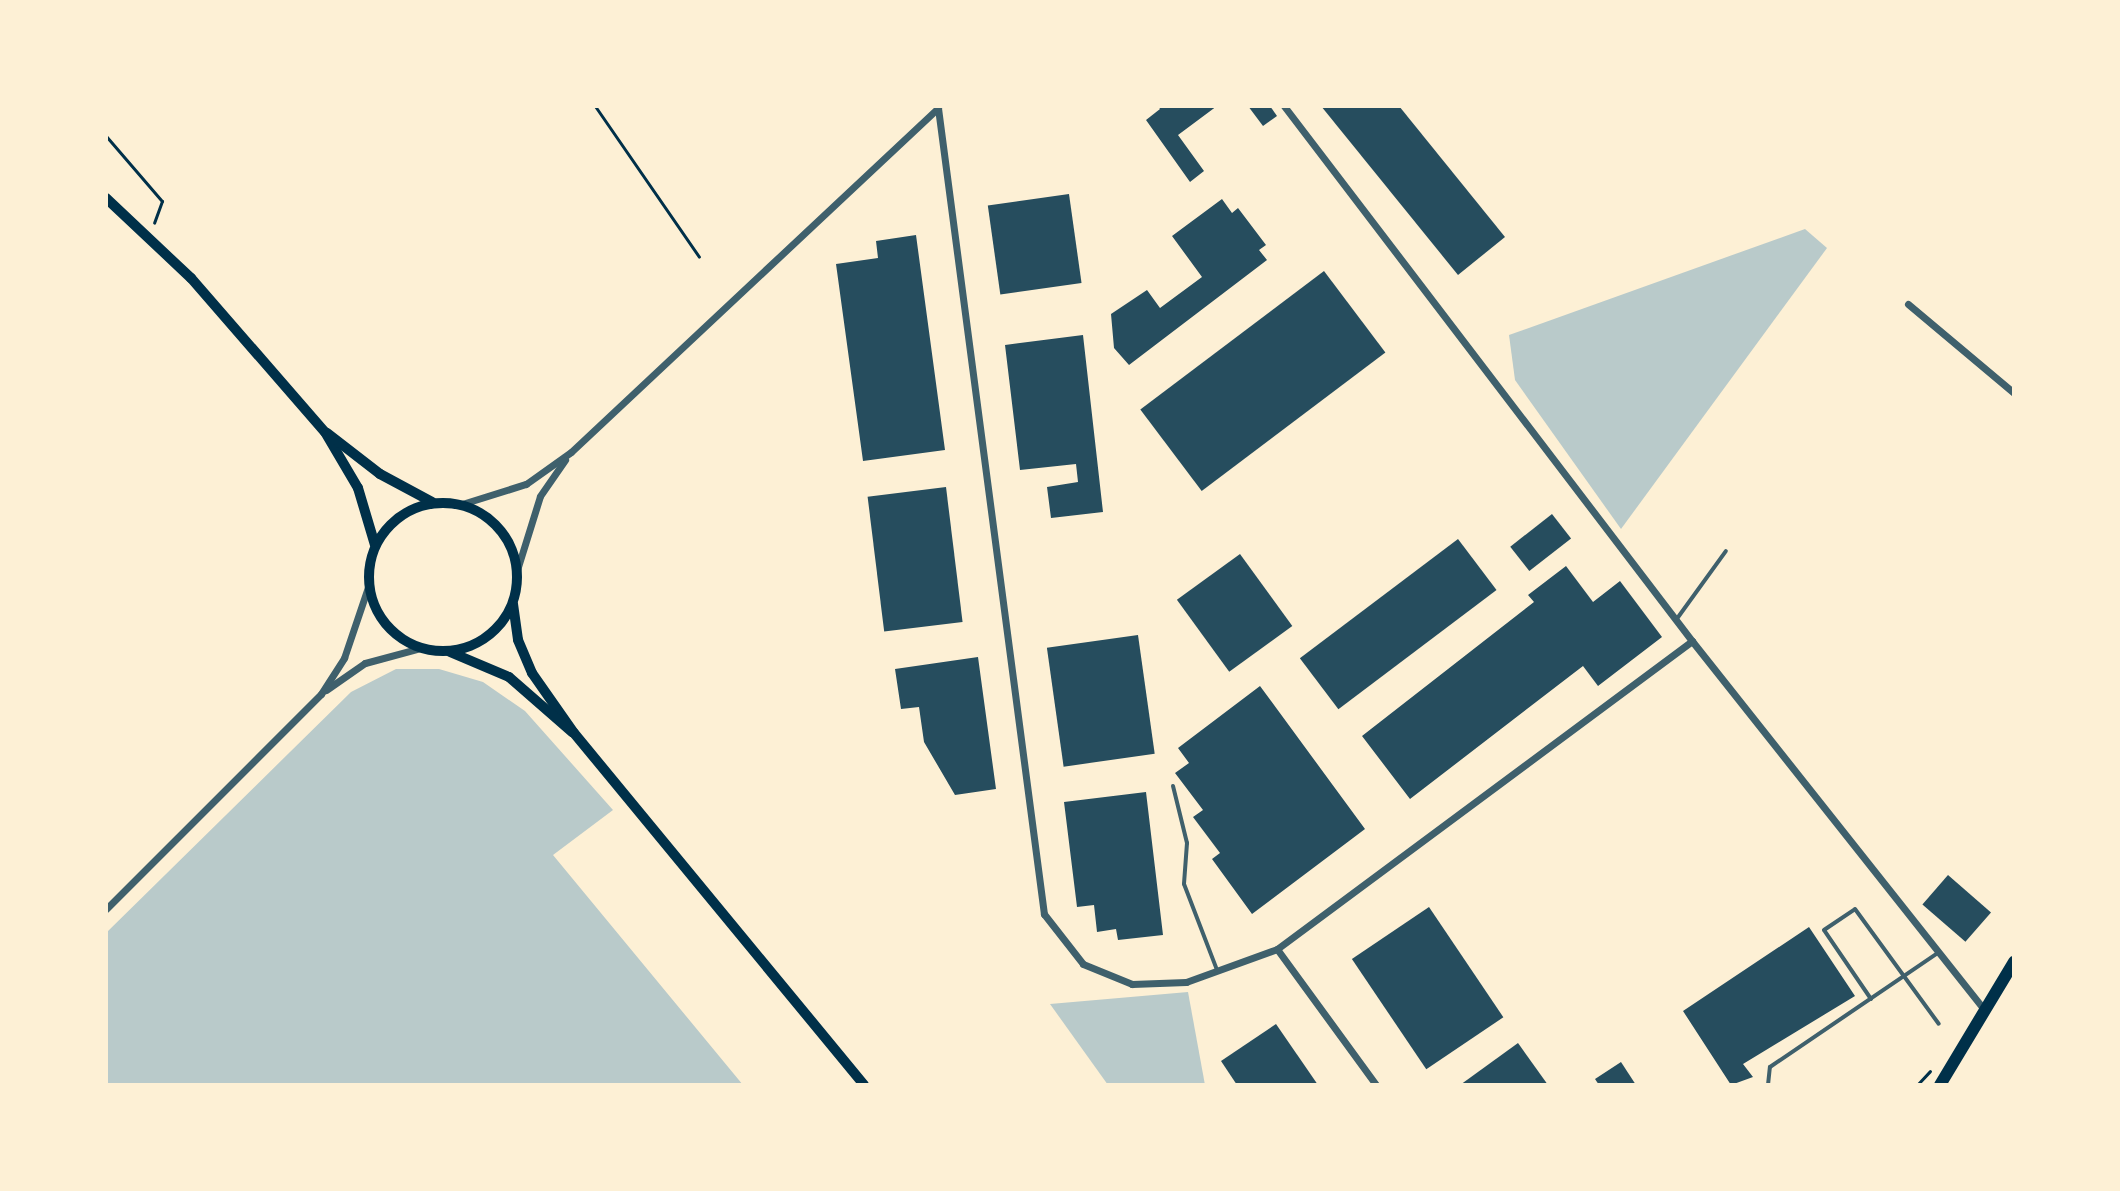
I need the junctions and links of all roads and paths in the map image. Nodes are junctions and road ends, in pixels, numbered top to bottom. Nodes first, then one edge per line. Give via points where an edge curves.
1 (595, 106) edge
2 (1284, 106) edge
3 (939, 107) edge
4 (106, 136) edge
5 (106, 198) edge
6 (149, 238) junction
7 (699, 257) dead end
8 (1908, 304) dead end
9 (2014, 393) edge
10 (325, 432) junction
11 (571, 452) junction
12 (432, 502) junction
13 (462, 504) junction
14 (375, 545) junction
15 (1726, 551) dead end
16 (517, 570) junction
17 (369, 584) junction
18 (513, 604) junction
19 (1676, 621) junction
20 (1692, 641) junction
21 (421, 648) junction
22 (445, 651) junction
23 (321, 694) junction
24 (574, 733) junction
25 (1173, 786) dead end
26 (106, 909) edge
27 (1277, 949) junction
28 (1938, 953) junction
29 (2014, 962) edge
30 (1218, 973) junction
31 (1905, 975) junction
32 (1871, 999) junction
33 (1985, 1011) junction
34 (1939, 1024) dead end
35 (864, 1085) edge
36 (1376, 1085) edge
37 (1768, 1085) edge
38 (1940, 1085) edge

1 - 7 path
2 - 19 street
3 - 11 street
3 - 30 street via 1044,914 1083,964 1108,976 1132,984 1186,982
4 - 6 path via 162,201
5 - 6 main road
6 - 10 main road via 191,278
8 - 9 street
10 - 12 main road via 380,474
10 - 14 main road via 358,488
11 - 13 street via 526,484
11 - 16 street via 540,496
12 - 13 main road
12 - 14 main road via 407,511
13 - 16 main road via 498,526
14 - 17 main road
15 - 19 lane
16 - 18 main road
17 - 21 main road via 386,625
17 - 23 street via 344,658
18 - 22 main road via 483,640
18 - 24 main road via 518,640 532,673
19 - 20 street
20 - 27 street
20 - 28 street
21 - 22 main road
21 - 23 street via 365,663
22 - 24 main road via 509,677
23 - 26 street
24 - 35 main road
25 - 30 lane via 1187,843 1184,884
27 - 30 street
27 - 36 street
28 - 31 lane
28 - 33 street
29 - 33 main road
31 - 32 lane
31 - 32 lane via 1855,909 1824,930
31 - 34 lane
32 - 37 lane via 1770,1067
33 - 38 main road

